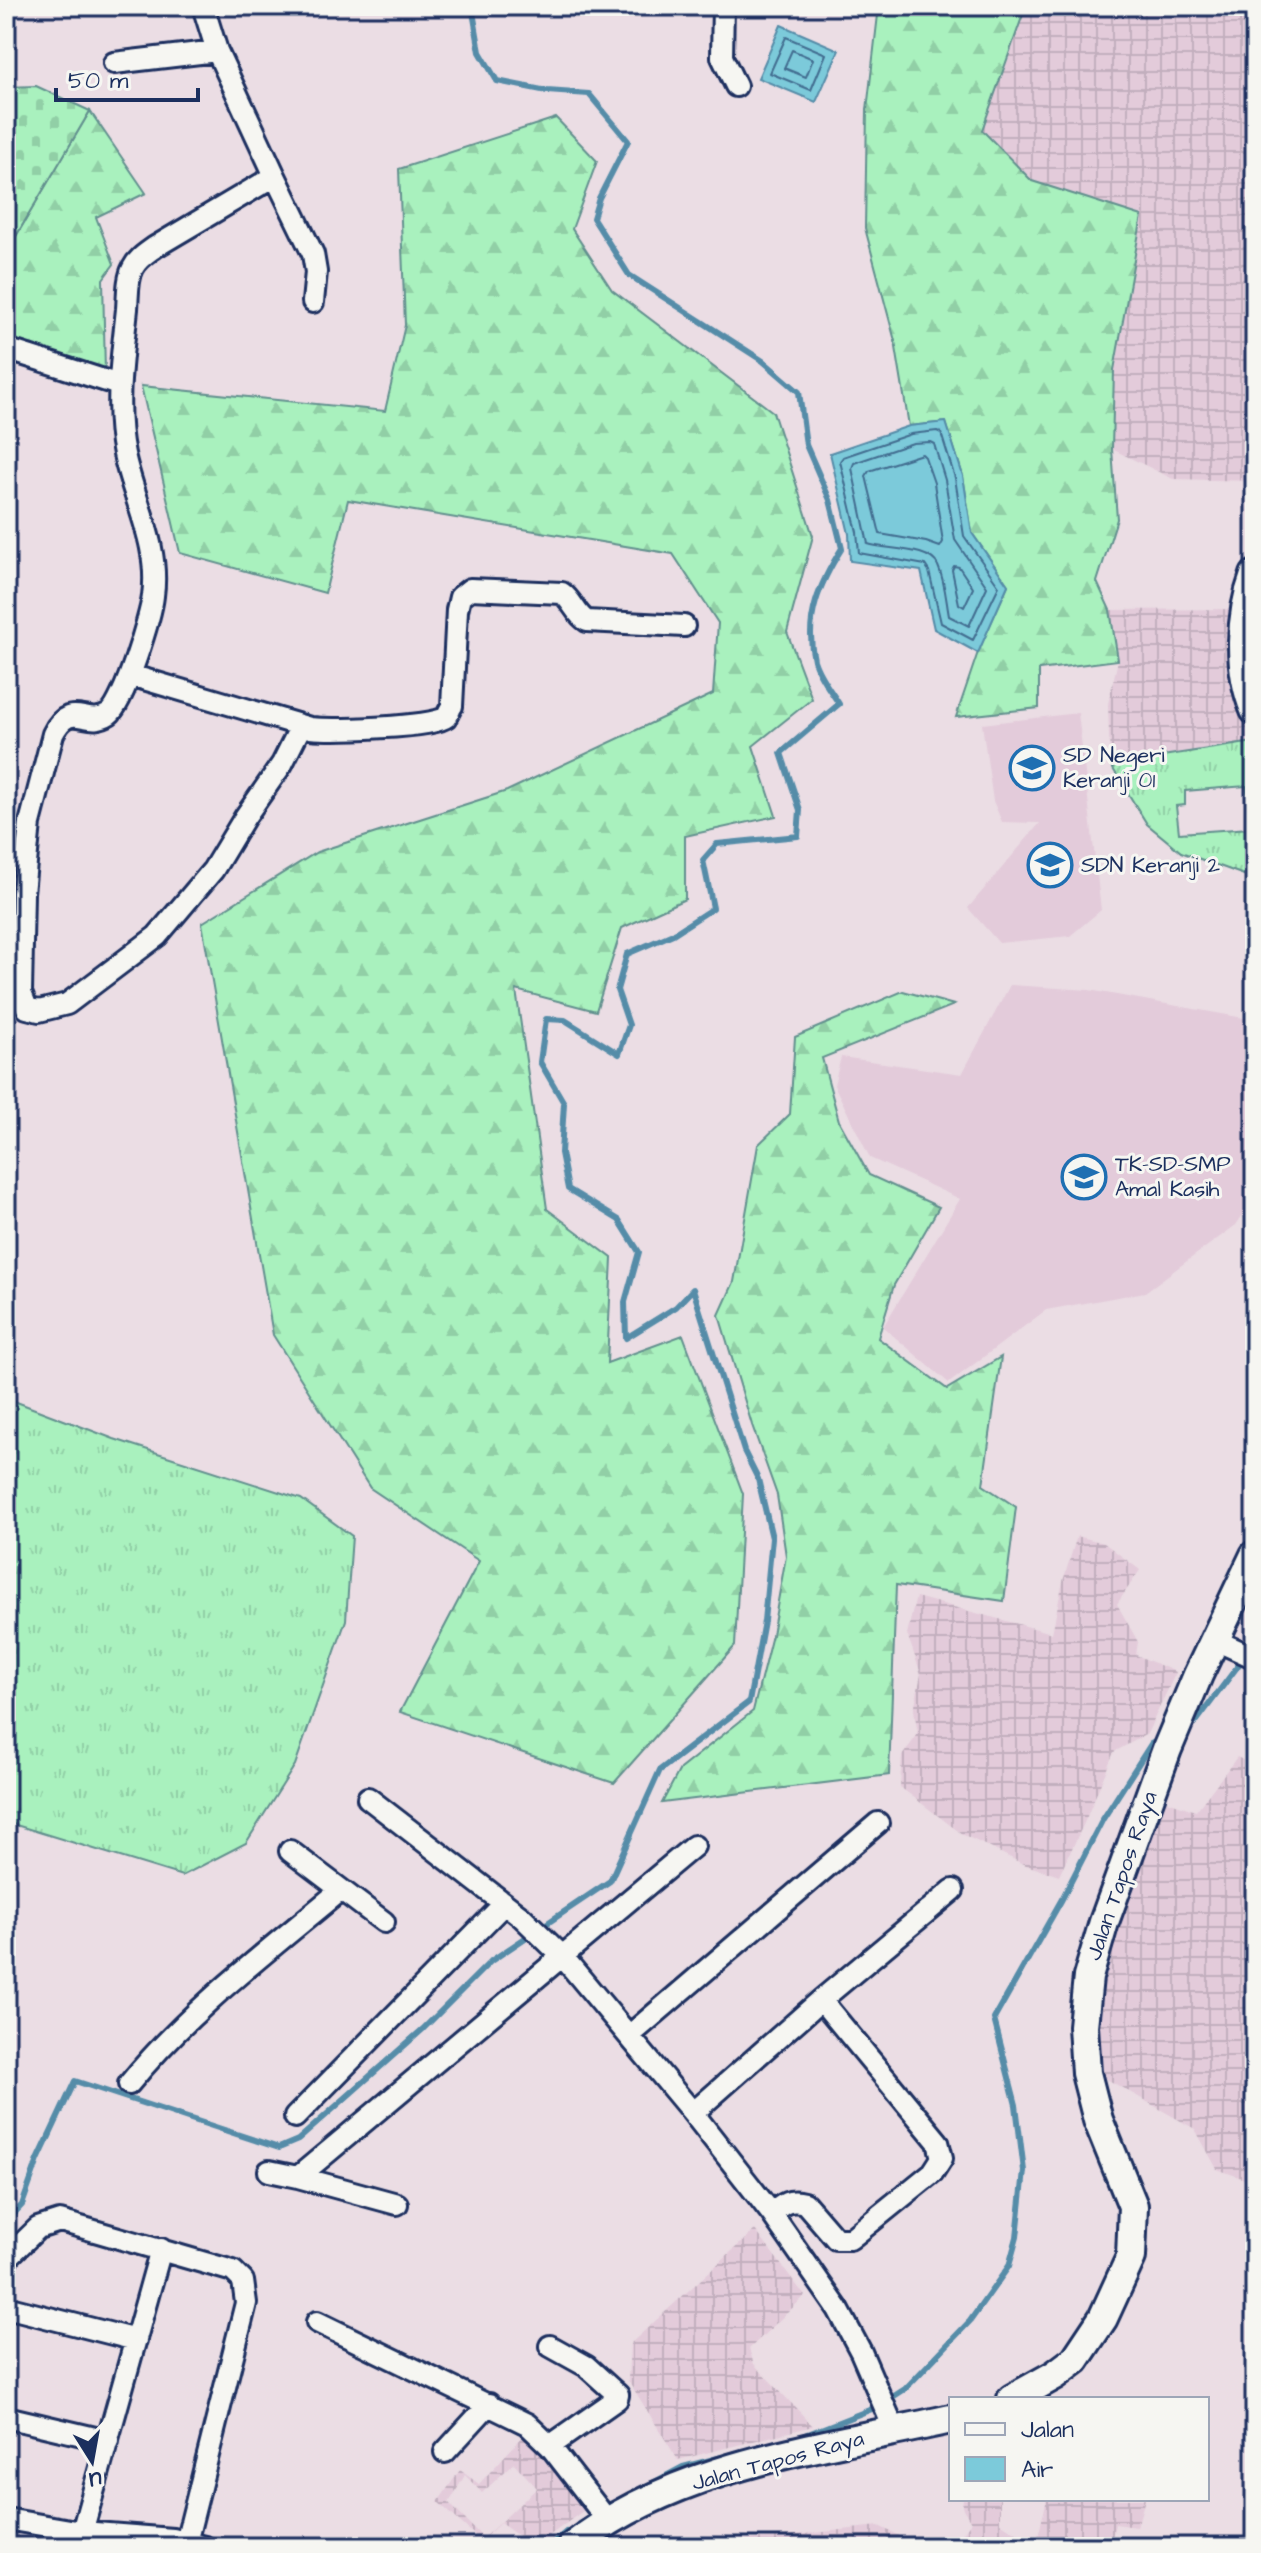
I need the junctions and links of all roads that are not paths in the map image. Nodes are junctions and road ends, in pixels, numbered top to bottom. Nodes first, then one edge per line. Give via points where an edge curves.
1 (203, 6) edge
2 (723, 6) edge
3 (217, 51) junction
4 (114, 63) dead end
5 (736, 86) dead end
6 (275, 176) junction
7 (313, 302) dead end
8 (6, 349) edge
9 (119, 385) junction
10 (1255, 575) edge
11 (684, 626) dead end
12 (130, 675) junction
13 (1255, 710) edge
14 (301, 726) junction
15 (13, 993) edge
16 (1255, 1555) edge
17 (1239, 1651) edge
18 (368, 1798) dead end
19 (878, 1823) dead end
20 (694, 1846) dead end
21 (290, 1851) dead end
22 (341, 1890) junction
23 (953, 1890) dead end
24 (503, 1905) junction
25 (384, 1922) dead end
26 (558, 1951) junction
27 (821, 2000) junction
28 (629, 2036) junction
29 (129, 2084) dead end
30 (693, 2113) junction
31 (295, 2117) dead end
32 (269, 2171) dead end
33 (298, 2177) junction
34 (397, 2204) dead end
35 (772, 2214) junction
36 (161, 2249) junction
37 (6, 2259) edge
38 (6, 2307) edge
39 (317, 2322) dead end
40 (136, 2340) junction
41 (550, 2346) dead end
42 (1016, 2397) edge
43 (489, 2404) junction
44 (6, 2417) edge
45 (949, 2419) edge
46 (892, 2422) junction
47 (108, 2441) junction
48 (550, 2446) junction
49 (445, 2452) dead end
50 (601, 2512) junction
51 (6, 2519) edge
52 (82, 2532) junction
53 (195, 2545) edge
54 (572, 2547) edge

1 - 3 street
2 - 5 street via 722,57
3 - 4 street
3 - 6 street
6 - 7 street via 313,254
6 - 9 street via 155,247 134,266
8 - 9 street
9 - 12 street via 123,452 154,560 153,596
10 - 13 main road via 1243,626 1245,669
11 - 14 street via 587,621 562,593 470,589 460,597 457,610 452,706 446,716 332,730
12 - 14 street
12 - 15 street via 113,711 99,718 69,715 53,734 30,823
14 - 15 street via 213,870 157,936 67,1004 39,1011 27,1008
16 - 17 main road, Jalan Tapos Raya
17 - 42 main road, Jalan Tapos Raya via 1172,1737 1088,1977 1086,2073 1098,2120 1133,2206 1131,2257 1103,2318 1075,2360
18 - 24 street
19 - 28 street
20 - 26 street
21 - 22 street
22 - 25 street
22 - 29 street via 208,2003
23 - 27 street
24 - 26 street
24 - 31 street
26 - 28 street
26 - 33 street
27 - 30 street
27 - 35 street via 938,2142 942,2158 933,2172 850,2239 836,2239 805,2203 790,2201
28 - 30 street
30 - 35 street
32 - 33 street
33 - 34 street
35 - 46 street via 838,2309
36 - 37 street via 60,2221 38,2228
36 - 40 street
36 - 53 street via 233,2271 246,2287
38 - 40 street
39 - 43 street
40 - 47 street
41 - 48 street via 586,2366 618,2396
43 - 48 street via 527,2424
43 - 49 street
44 - 47 street
45 - 46 main road, Jalan Tapos Raya
46 - 50 main road, Jalan Tapos Raya
47 - 52 street
48 - 50 street
50 - 54 main road, Jalan Tapos Raya
51 - 52 street
52 - 53 street

